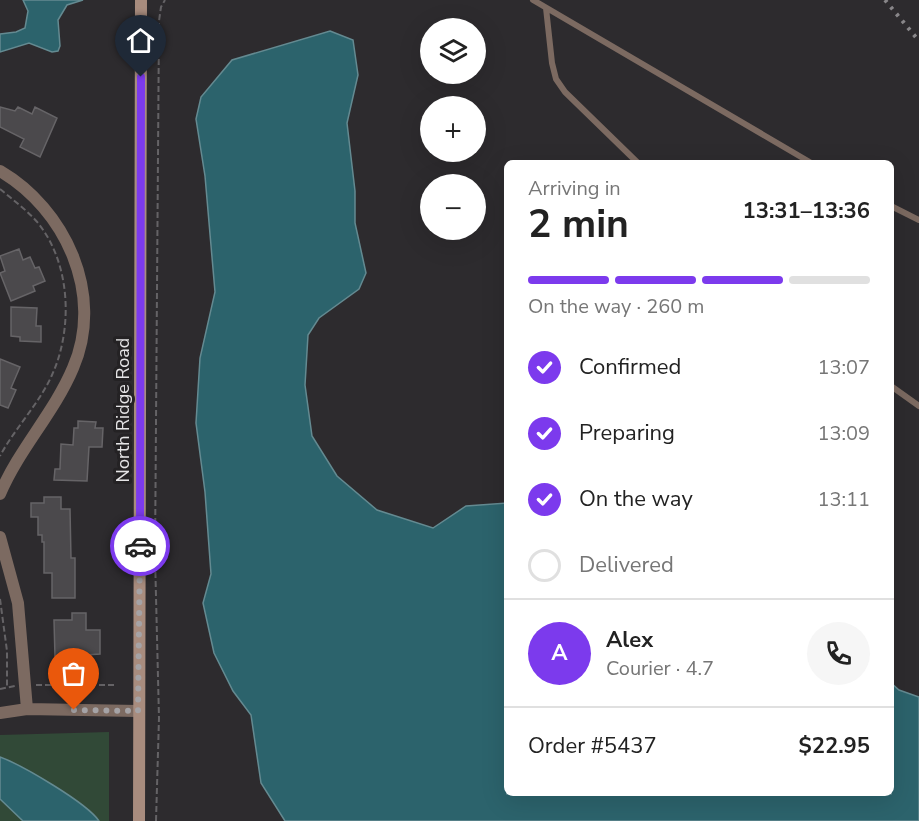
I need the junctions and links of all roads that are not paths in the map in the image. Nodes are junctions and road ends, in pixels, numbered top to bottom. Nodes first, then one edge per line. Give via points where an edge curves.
1 (141, 0) edge
2 (533, 0) edge
3 (546, 8) junction
4 (635, 160) edge
5 (806, 160) edge
6 (0, 171) edge
7 (894, 208) edge
8 (919, 220) edge
9 (894, 388) edge
10 (919, 406) edge
11 (0, 494) edge
12 (0, 537) edge
13 (27, 709) junction
14 (138, 711) junction
15 (0, 713) edge
16 (139, 821) edge

1 - 14 main road, North Ridge Road
2 - 3 lane
3 - 4 lane via 556,79
3 - 5 lane
6 - 11 street via 21,183 59,227 78,267 83,302 82,334 74,366 10,470
7 - 8 lane
9 - 10 lane
12 - 13 street via 18,603
13 - 14 street
13 - 15 street
14 - 16 main road, North Ridge Road

